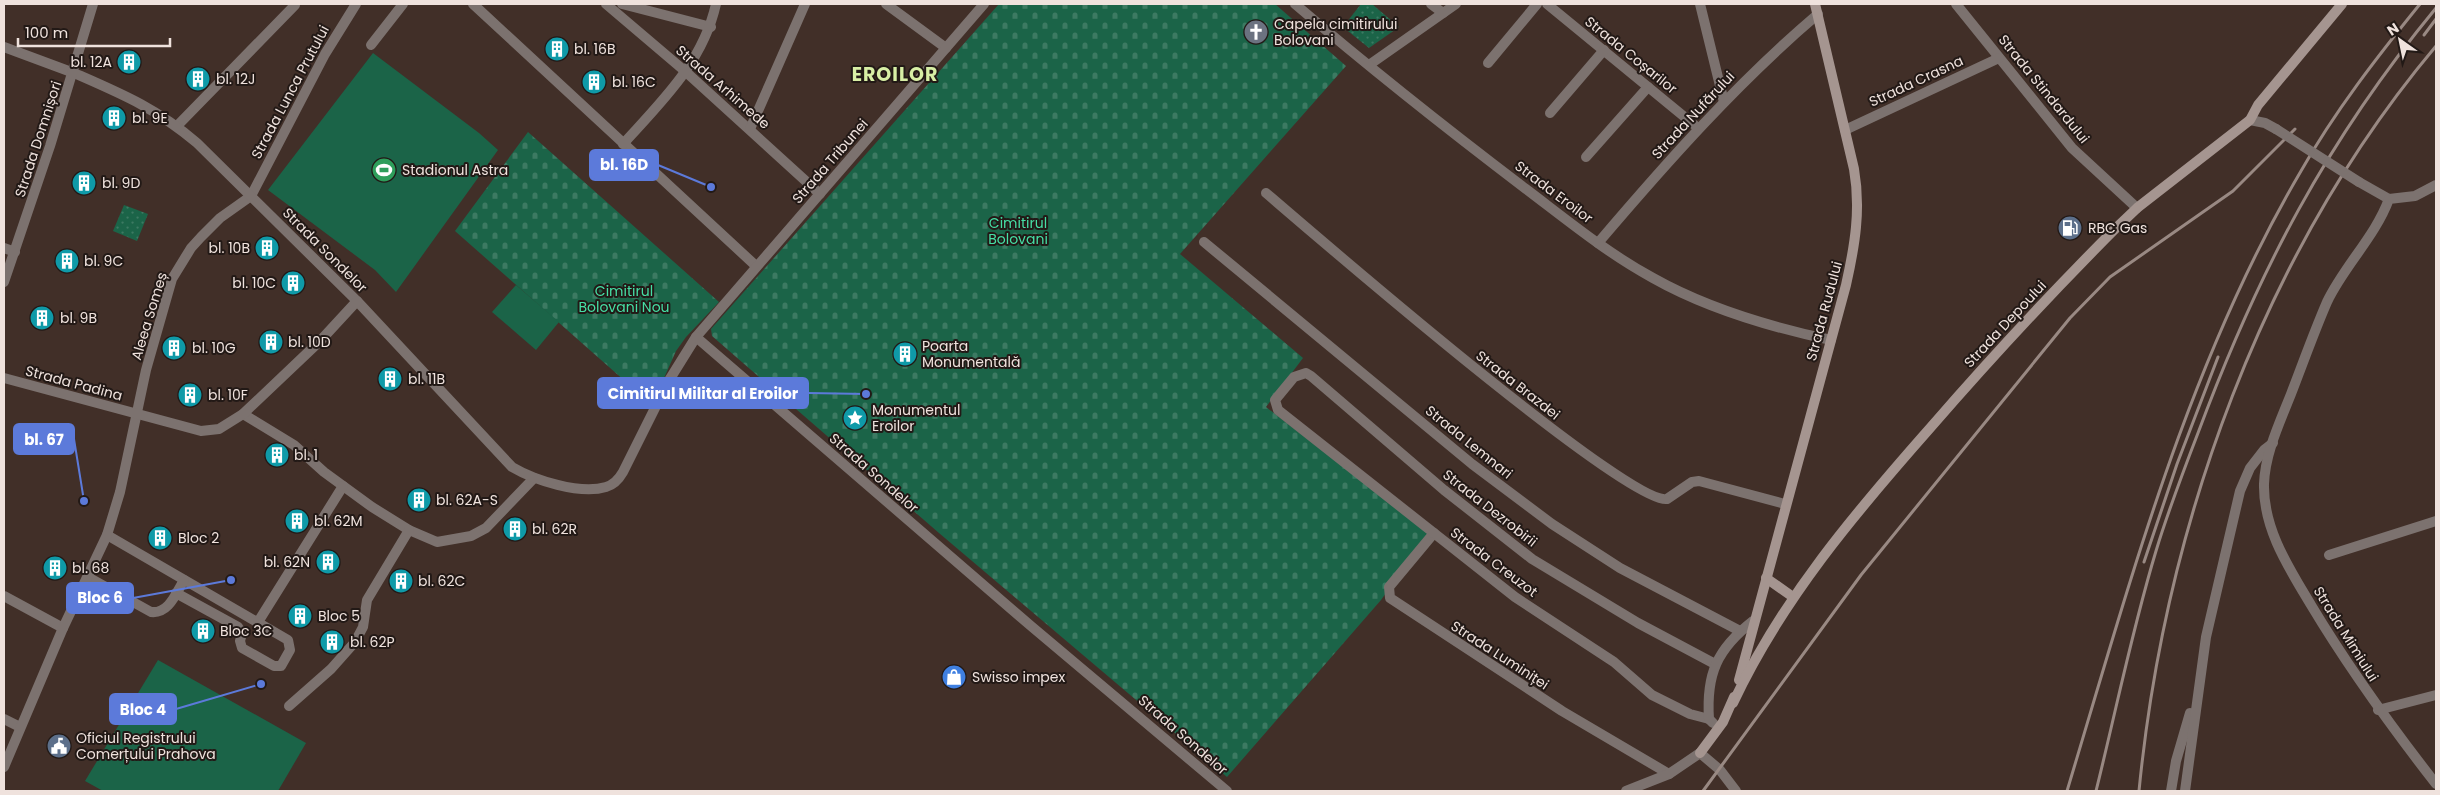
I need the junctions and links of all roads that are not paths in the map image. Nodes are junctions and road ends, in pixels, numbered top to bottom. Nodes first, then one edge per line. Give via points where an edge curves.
1 (93, 4) edge
2 (295, 4) edge
3 (356, 4) edge
4 (403, 4) edge
5 (473, 4) edge
6 (606, 4) edge
7 (622, 4) edge
8 (716, 4) edge
9 (805, 4) edge
10 (886, 4) edge
11 (984, 4) edge
12 (1295, 4) edge
13 (1432, 4) edge
14 (1456, 4) edge
15 (1537, 4) edge
16 (1547, 4) edge
17 (1700, 4) edge
18 (1956, 4) edge
19 (2342, 4) edge
20 (1816, 9) edge
21 (1443, 13) junction
22 (711, 27) junction
23 (371, 45) dead end
24 (4, 47) edge
25 (946, 48) junction
26 (1604, 50) junction
27 (1999, 58) junction
28 (1488, 63) dead end
29 (1369, 65) junction
30 (74, 72) junction
31 (686, 72) junction
32 (1648, 87) junction
33 (1724, 102) junction
34 (1550, 113) dead end
35 (2250, 120) junction
36 (177, 126) junction
37 (1698, 128) junction
38 (750, 129) junction
39 (1845, 130) junction
40 (623, 144) junction
41 (1586, 157) dead end
42 (2436, 185) edge
43 (1266, 193) dead end
44 (820, 194) junction
45 (251, 196) junction
46 (2389, 199) junction
47 (2137, 208) junction
48 (1204, 242) dead end
49 (1598, 243) junction
50 (4, 248) edge
51 (15, 252) junction
52 (756, 266) junction
53 (4, 282) edge
54 (357, 301) junction
55 (696, 336) junction
56 (1831, 340) junction
57 (4, 378) edge
58 (1276, 406) joint
59 (243, 414) junction
60 (137, 415) junction
61 (2273, 443) junction
62 (534, 478) junction
63 (343, 486) junction
64 (1785, 504) junction
65 (2436, 521) edge
66 (409, 530) junction
67 (1434, 533) junction
68 (107, 535) junction
69 (2329, 555) dead end
70 (88, 577) junction
71 (1766, 578) junction
72 (184, 580) junction
73 (176, 593) junction
74 (4, 596) edge
75 (1793, 597) junction
76 (254, 620) junction
77 (1753, 621) junction
78 (63, 628) junction
79 (1740, 631) junction
80 (242, 633) junction
81 (1715, 664) junction
82 (2199, 684) junction
83 (2436, 695) edge
84 (1733, 703) junction
85 (289, 706) dead end
86 (2378, 710) junction
87 (4, 719) edge
88 (1709, 719) junction
89 (20, 727) junction
90 (1718, 730) junction
91 (1700, 753) junction
92 (4, 767) edge
93 (1668, 774) junction
94 (2436, 784) edge
95 (1227, 791) edge
96 (1626, 791) edge
97 (1736, 791) edge
98 (2171, 791) edge
99 (2185, 791) edge

1 - 30 street, Strada Domnișori
2 - 36 street
3 - 45 street, Strada Lunca Prutului
4 - 23 street
5 - 40 street
6 - 31 street, Strada Arhimede
7 - 22 street
8 - 22 street
9 - 38 street
10 - 25 street
11 - 25 street, Strada Tribunei
12 - 29 street, Strada Eroilor
13 - 21 street
14 - 21 street
15 - 28 street
16 - 26 street, Strada Coșarilor
17 - 33 street
18 - 27 street, Strada Stindardului
19 - 35 main road, Strada Depoului via 2258,105
20 - 33 street, Strada Nufărului
20 - 39 main road, Strada Rudului
21 - 29 street
22 - 31 street
24 - 30 street, Strada Sondelor
25 - 44 street, Strada Tribunei
26 - 32 street, Strada Coșarilor
26 - 34 street
27 - 39 street, Strada Crasna
27 - 47 street, Strada Stindardului via 2072,148
29 - 49 street, Strada Eroilor
30 - 36 street, Strada Sondelor via 146,105
30 - 51 street, Strada Domnișori
31 - 38 street, Strada Arhimede
31 - 40 street
32 - 37 street, Strada Coșarilor
32 - 41 street
33 - 37 street, Strada Nufărului
35 - 46 street, bridge via 2276,129
35 - 47 main road, Strada Depoului
36 - 45 street, Strada Sondelor
37 - 49 street, Strada Nufărului
38 - 44 street, Strada Arhimede
39 - 56 main road, Strada Rudului via 1856,181 1858,215 1852,257
40 - 52 street
42 - 46 street via 2415,196
43 - 64 street, Strada Brazdei via 1511,399 1655,498 1667,499 1692,482 1700,481
44 - 52 street, Strada Tribunei
45 - 54 street, Strada Sondelor
45 - 60 street, Aleea Someș via 200,237 172,279
46 - 61 street via 2382,217 2332,292
47 - 75 main road, Strada Depoului via 2061,284 1954,400 1855,514
48 - 79 street, Strada Lemnari via 1472,464 1552,524 1620,568
49 - 56 street, Strada Eroilor via 1682,293 1771,326
50 - 51 street
51 - 53 street, Strada Domnișori
52 - 55 street, Strada Tribunei
54 - 59 street, Strada Padina
54 - 62 street, Strada Sondelor via 486,441 512,467
55 - 62 street, Strada Sondelor via 677,364 617,480 596,489
55 - 95 street, Strada Sondelor
56 - 64 main road, Strada Rudului
57 - 60 street, Strada Padina
58 - 67 street, Strada Creuzot
58 - 81 street, Strada Dezrobirii via 1275,400 1294,377 1306,373 1532,560 1638,624
59 - 60 street, Strada Padina via 210,431
59 - 63 street via 294,445
60 - 68 street, Aleea Someș
61 - 82 street via 2250,468 2240,491 2215,592
61 - 86 street, Strada Mimiului via 2264,483 2268,517 2282,555 2343,659
62 - 66 street via 486,528 471,536 437,542
63 - 66 street
63 - 76 street
64 - 71 main road, Strada Rudului
65 - 69 street
66 - 85 street via 368,600 363,627 355,642 331,669
67 - 88 street, Strada Creuzot via 1515,597 1614,662 1644,689 1690,714
67 - 93 street, Strada Luminiței via 1389,586 1390,598 1562,711
68 - 70 street, Aleea Someș
68 - 72 street
70 - 73 street via 151,612 163,611
70 - 78 street, Aleea Someș
71 - 75 main road
71 - 77 main road, Strada Rudului
72 - 73 street
72 - 76 street
73 - 80 street via 238,627
74 - 78 street
75 - 84 main road, Strada Depoului
76 - 80 street
76 - 80 street via 288,640 290,650 281,666 274,666 242,648
77 - 79 street
77 - 84 main road, Strada Rudului
78 - 89 street, Aleea Someș
79 - 81 street
81 - 88 street via 1709,689
82 - 98 street via 2176,762
82 - 99 street
83 - 86 street
84 - 90 main road, Strada Rudului
86 - 94 street, Strada Mimiului
87 - 89 street
88 - 90 street
89 - 92 street, Aleea Someș
90 - 91 main road, Strada Rudului
91 - 93 street, Strada Rudului
91 - 97 street via 1720,770
93 - 96 street, Strada Rudului

